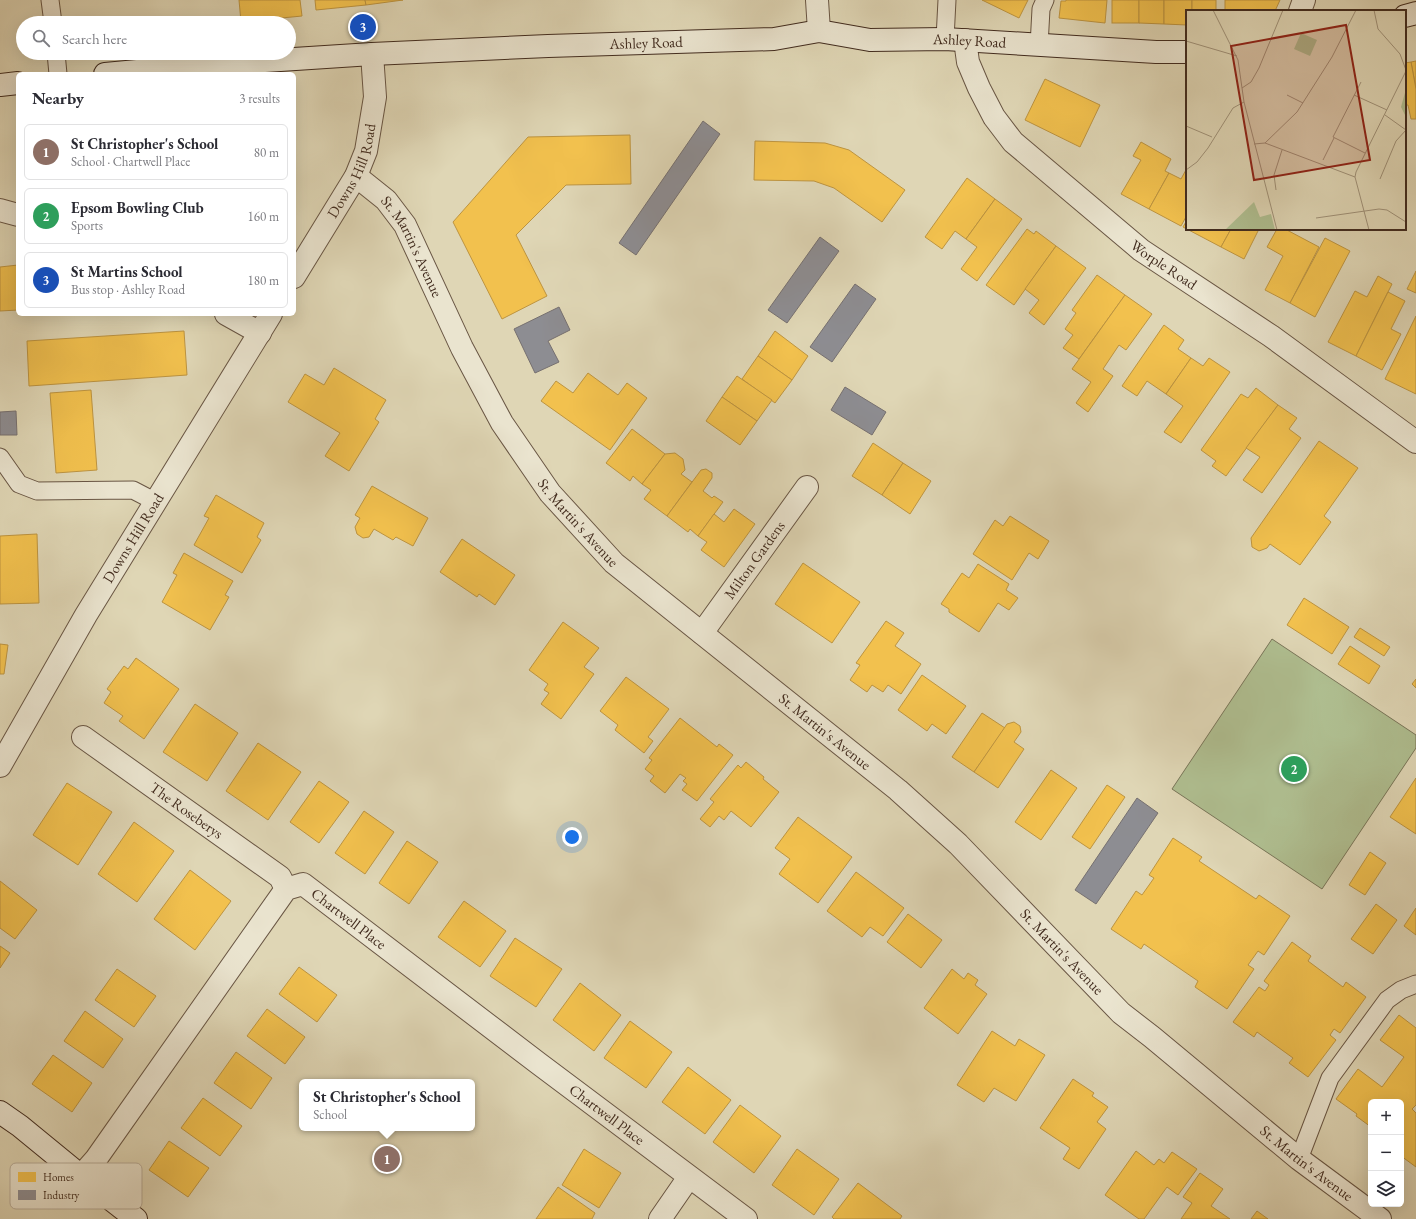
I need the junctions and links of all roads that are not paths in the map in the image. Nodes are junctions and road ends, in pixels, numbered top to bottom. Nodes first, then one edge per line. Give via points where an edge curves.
1 (50, 0) edge
2 (817, 0) edge
3 (947, 0) edge
4 (1045, 0) edge
5 (1304, 0) edge
6 (1300, 10) edge
7 (1416, 13) edge
8 (52, 16) edge
9 (1406, 16) edge
10 (819, 31) junction
11 (955, 40) junction
12 (1039, 46) junction
13 (1186, 52) edge
14 (372, 54) junction
15 (296, 59) edge
16 (57, 60) edge
17 (279, 60) edge
18 (58, 72) edge
19 (127, 72) edge
20 (16, 83) edge
21 (0, 85) edge
22 (356, 176) junction
23 (0, 210) edge
24 (16, 214) edge
25 (296, 274) edge
26 (230, 316) edge
27 (270, 316) edge
28 (260, 333) junction
29 (1415, 439) edge
30 (0, 457) edge
31 (807, 487) dead end
32 (156, 502) junction
33 (702, 633) junction
34 (83, 737) dead end
35 (0, 766) edge
36 (286, 889) junction
37 (1416, 984) edge
38 (0, 1112) edge
39 (1299, 1159) junction
40 (65, 1163) edge
41 (92, 1163) edge
42 (689, 1177) junction
43 (123, 1209) edge
44 (136, 1219) edge
45 (660, 1219) edge
46 (746, 1219) edge
47 (1380, 1219) edge

1 - 8 lane
2 - 10 street
3 - 11 lane
4 - 12 lane via 1041,9
5 - 6 street
7 - 9 street
10 - 11 street, Ashley Road via 870,40
10 - 14 street, Ashley Road via 774,39 556,45
11 - 12 street, Ashley Road
11 - 29 street, Worple Road via 994,117 1013,142 1141,250 1271,336
12 - 13 street, Ashley Road
14 - 15 street, Ashley Road
14 - 22 street, Downs Hill Road via 375,97 366,151
16 - 18 lane
17 - 19 street, Ashley Road
20 - 21 street
22 - 25 street, Downs Hill Road
22 - 33 street, St. Martin's Avenue via 386,200 405,225 462,348 502,423 550,493 614,563
23 - 24 street
26 - 28 street
27 - 28 street, Downs Hill Road
28 - 32 street, Downs Hill Road
30 - 32 lane via 19,484 37,491 133,490
31 - 33 street, Milton Gardens
32 - 35 street, Downs Hill Road via 86,615
33 - 39 street, St. Martin's Avenue via 898,790 958,844 1121,1013
34 - 36 street, The Roseberys via 280,877
36 - 41 street
36 - 42 street, Chartwell Place via 303,884
37 - 39 lane via 1387,1000 1330,1078
38 - 40 street
39 - 47 street, St. Martin's Avenue
42 - 45 street
42 - 46 street, Chartwell Place
43 - 44 street

